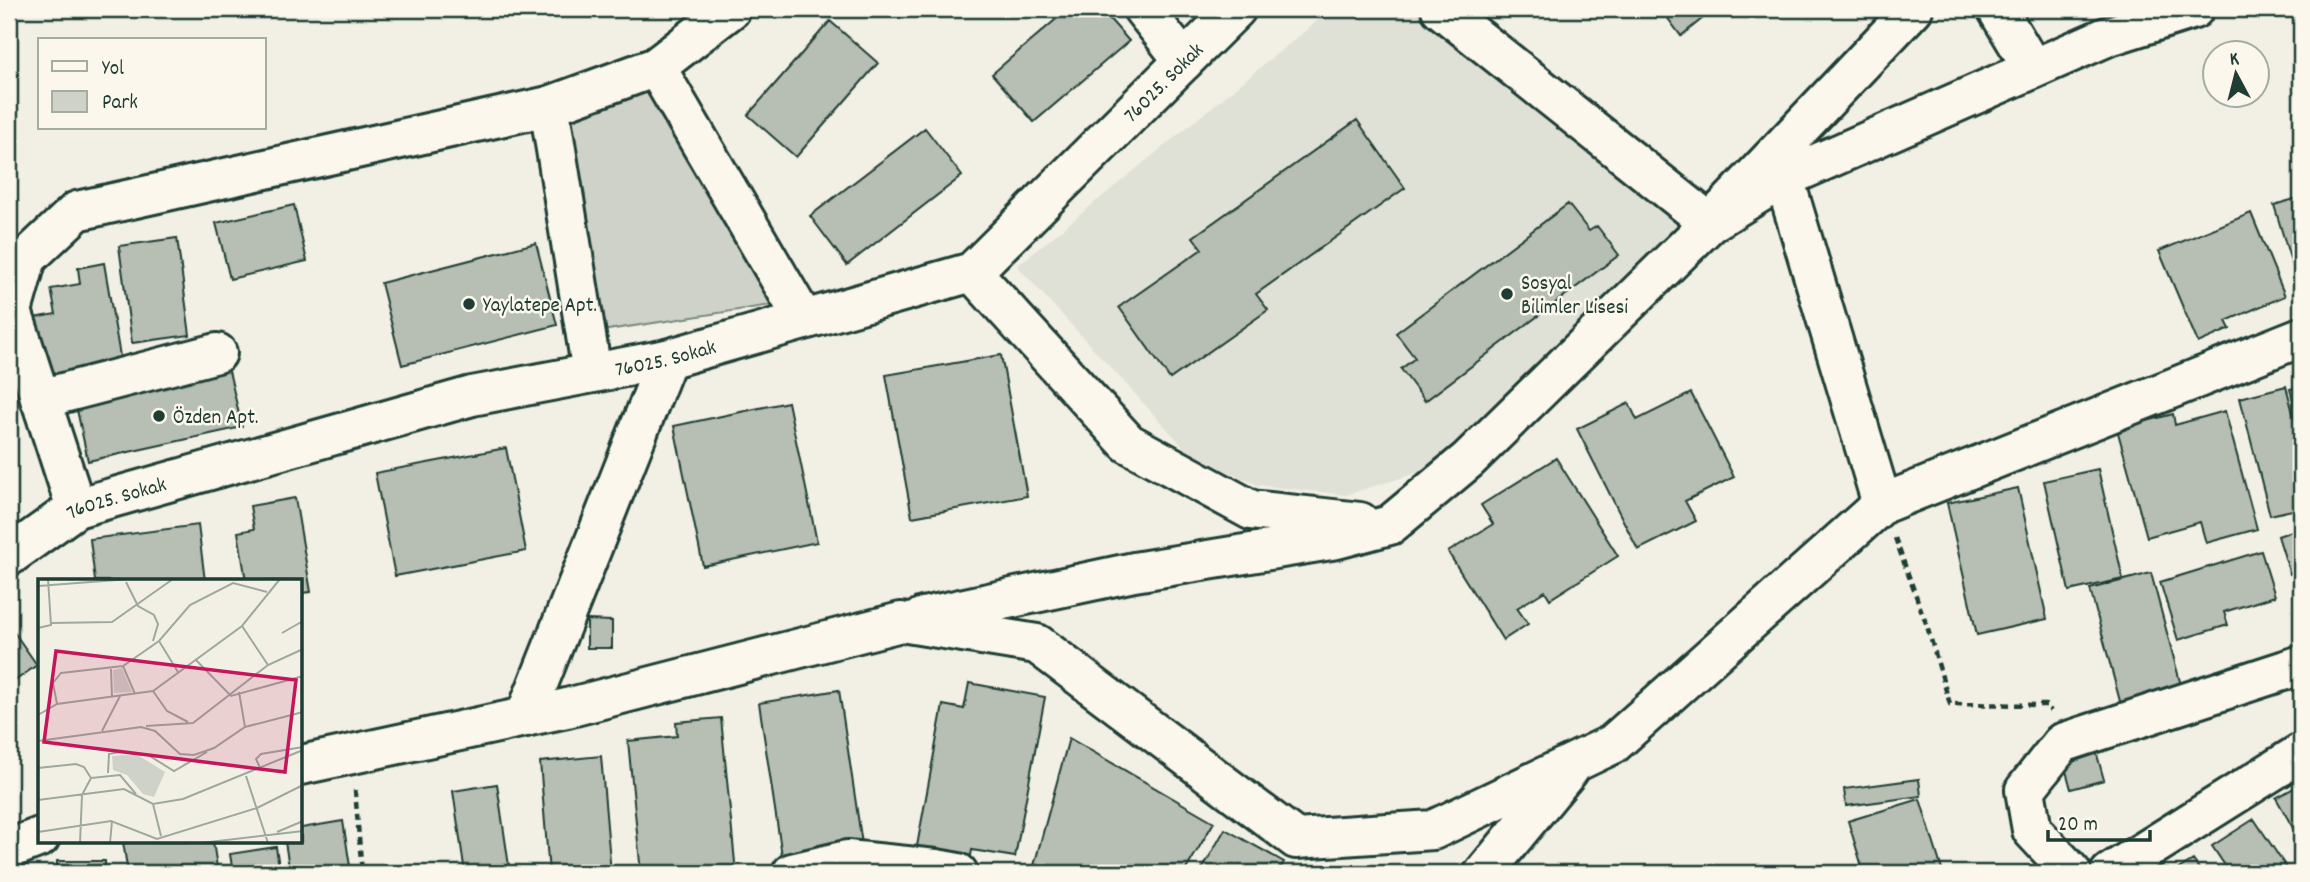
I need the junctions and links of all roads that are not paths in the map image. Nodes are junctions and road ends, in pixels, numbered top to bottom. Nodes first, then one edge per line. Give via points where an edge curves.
1 (731, 9) edge
2 (1143, 9) edge
3 (1236, 9) edge
4 (1441, 9) edge
5 (1913, 9) edge
6 (1997, 9) edge
7 (2194, 9) edge
8 (1184, 61) junction
9 (656, 67) junction
10 (2033, 69) junction
11 (549, 106) junction
12 (1784, 178) junction
13 (1710, 223) junction
14 (972, 272) junction
15 (804, 320) junction
16 (2301, 337) edge
17 (218, 353) dead end
18 (667, 359) junction
19 (592, 373) junction
20 (40, 399) junction
21 (1882, 504) junction
22 (76, 508) junction
23 (1390, 525) junction
24 (9, 556) edge
25 (901, 622) junction
26 (2301, 665) edge
27 (525, 717) junction
28 (2301, 753) edge
29 (1576, 762) junction
30 (303, 765) edge
31 (38, 838) edge
32 (9, 849) edge
33 (792, 873) edge
34 (958, 873) edge
35 (1484, 873) edge
36 (2072, 873) edge
37 (2109, 873) edge

1 - 9 street
2 - 8 street
3 - 8 street, 76025. Sokak
4 - 13 street
5 - 13 street
6 - 10 street
7 - 10 street via 2106,37
8 - 14 street, 76025. Sokak
9 - 11 street
9 - 15 street
10 - 12 street
11 - 19 street
11 - 20 street via 78,211 27,258 12,311
12 - 13 street
12 - 21 street
13 - 23 street via 1468,460
14 - 15 street, 76025. Sokak
14 - 23 street via 1128,443 1251,510
15 - 18 street, 76025. Sokak
16 - 21 street
17 - 20 street
18 - 19 street, 76025. Sokak
18 - 27 street
19 - 22 street, 76025. Sokak via 472,396
20 - 22 street
21 - 29 street via 1613,744
22 - 24 street, 76025. Sokak
23 - 25 street via 1337,539 1134,572
25 - 27 street
25 - 29 street via 1037,644 1296,839 1433,830
26 - 36 street via 2062,743 2025,790 2032,830
27 - 30 street
28 - 37 street
29 - 35 street
31 - 32 street
33 - 34 street via 847,860

